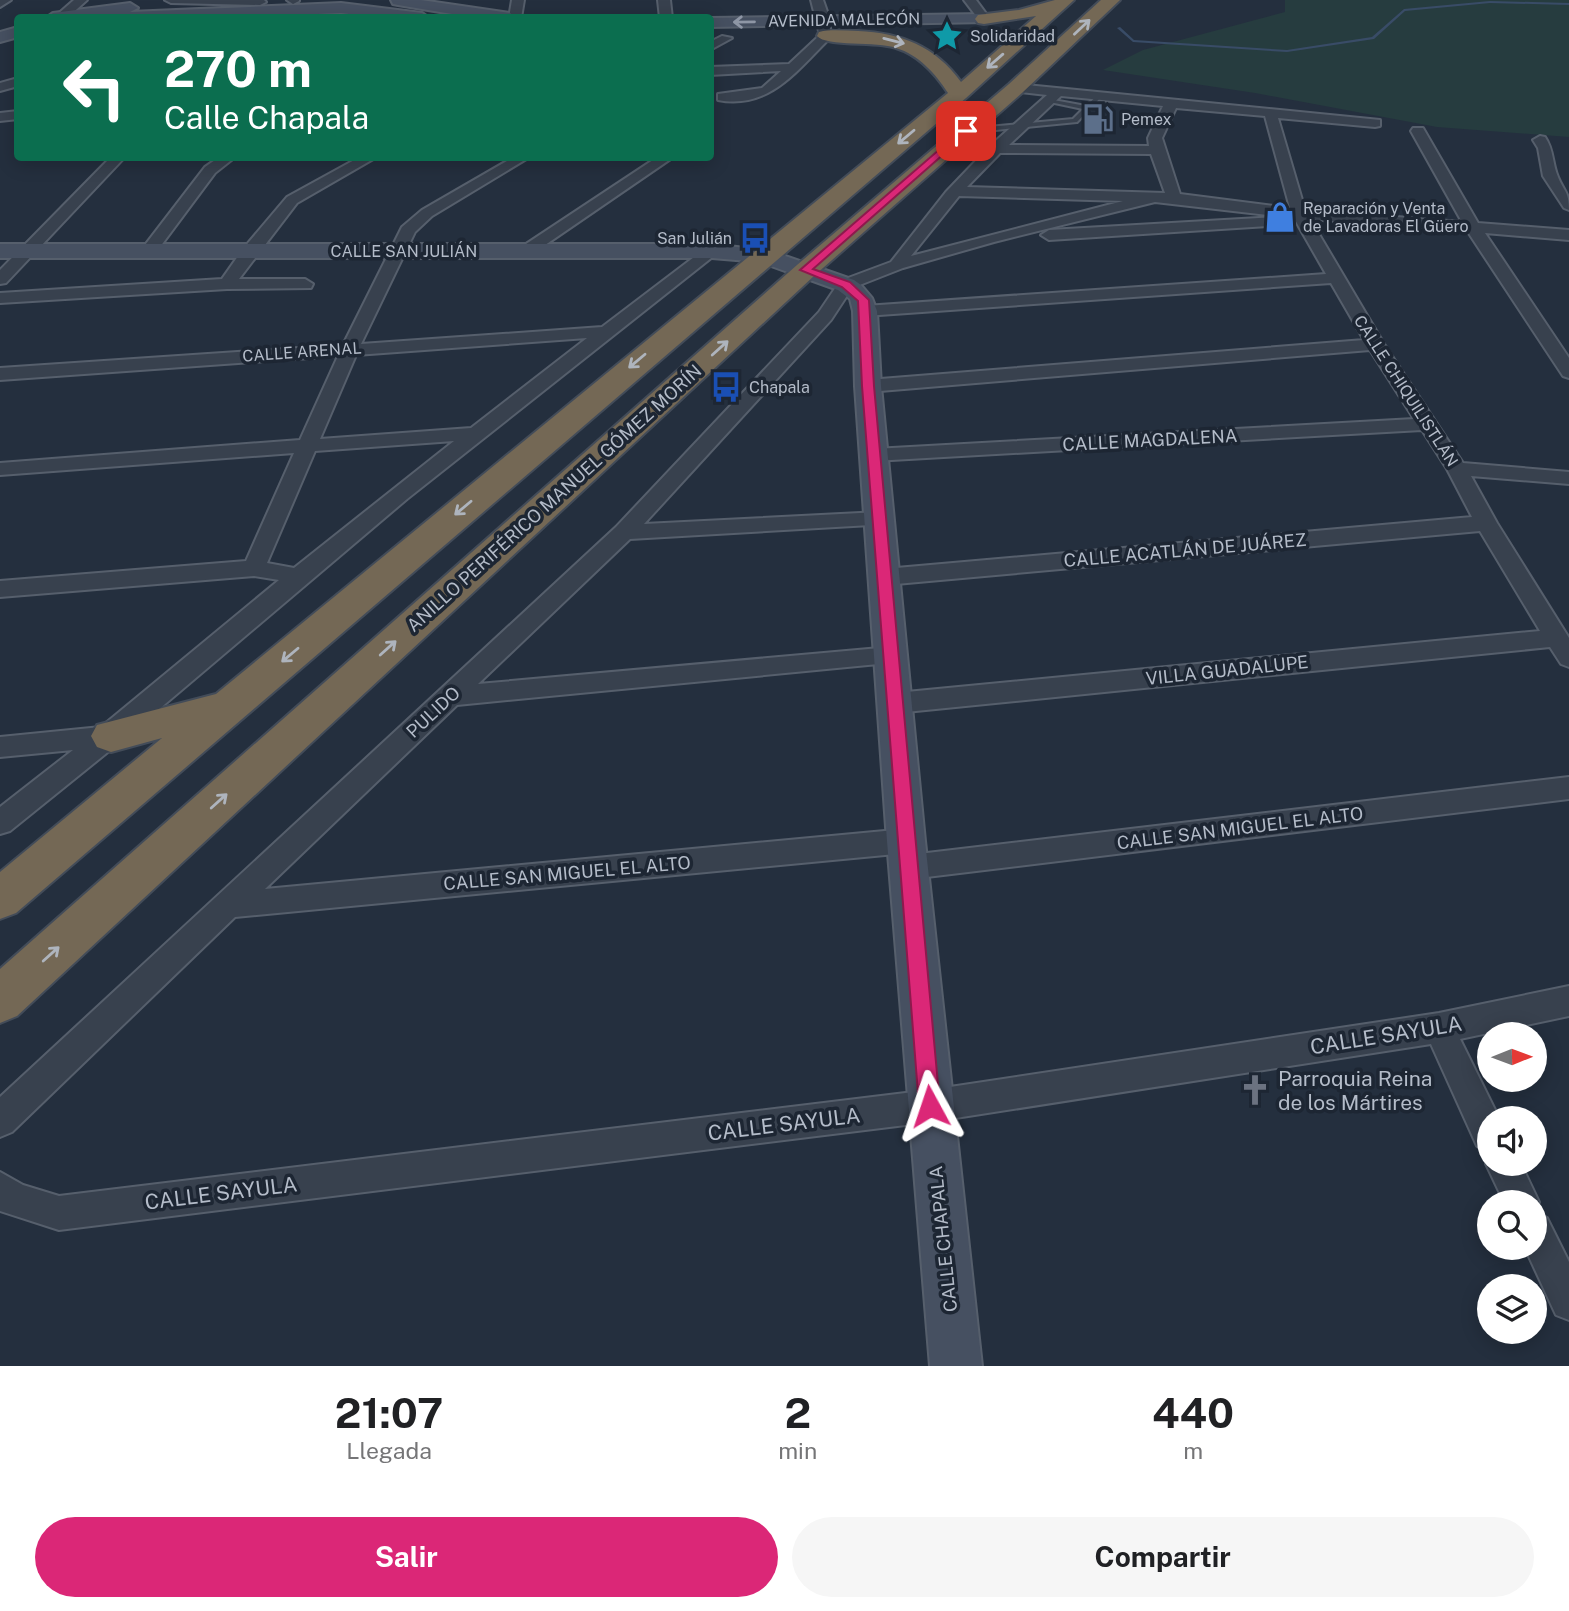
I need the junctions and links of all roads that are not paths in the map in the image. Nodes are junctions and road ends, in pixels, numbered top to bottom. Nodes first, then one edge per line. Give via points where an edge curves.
1 (5, 0) edge
2 (81, 0) edge
3 (171, 0) edge
4 (293, 0) edge
5 (307, 0) edge
6 (373, 0) edge
7 (817, 0) edge
8 (970, 0) edge
9 (1111, 0) edge
10 (195, 1) edge
11 (260, 2) edge
12 (1062, 3) edge
13 (0, 4) edge
14 (61, 14) edge
15 (79, 14) edge
16 (152, 14) edge
17 (388, 14) edge
18 (487, 14) edge
19 (984, 19) junction
20 (714, 22) edge
21 (825, 28) junction
22 (718, 38) edge
23 (795, 67) junction
24 (714, 71) edge
25 (1016, 88) junction
26 (958, 94) junction
27 (1053, 96) junction
28 (1099, 96) junction
29 (723, 97) dead end
30 (1172, 102) junction
31 (1089, 108) junction
32 (1270, 112) junction
33 (1375, 123) dead end
34 (1023, 126) junction
35 (966, 131) junction
36 (1418, 131) dead end
37 (1540, 140) dead end
38 (995, 149) junction
39 (1157, 150) junction
40 (114, 161) edge
41 (222, 161) edge
42 (363, 161) edge
43 (516, 161) edge
44 (661, 161) edge
45 (956, 191) junction
46 (1153, 198) junction
47 (1174, 198) junction
48 (1569, 205) edge
49 (1301, 217) junction
50 (1472, 226) junction
51 (1569, 235) edge
52 (988, 239) junction
53 (0, 251) edge
54 (26, 251) junction
55 (398, 251) junction
56 (526, 251) junction
57 (712, 251) junction
58 (148, 252) junction
59 (249, 252) junction
60 (763, 256) junction
61 (897, 265) junction
62 (806, 270) junction
63 (1335, 278) junction
64 (0, 279) edge
65 (228, 284) junction
66 (305, 284) dead end
67 (0, 298) edge
68 (856, 298) junction
69 (604, 332) junction
70 (1375, 344) junction
71 (350, 348) junction
72 (1569, 372) edge
73 (0, 373) edge
74 (868, 386) junction
75 (1426, 424) junction
76 (478, 433) junction
77 (308, 447) junction
78 (874, 455) junction
79 (0, 469) edge
80 (1457, 469) junction
81 (1569, 478) edge
82 (880, 519) junction
83 (1486, 523) junction
84 (624, 532) junction
85 (254, 568) junction
86 (298, 576) junction
87 (885, 577) junction
88 (0, 589) edge
89 (1563, 648) edge
90 (891, 656) junction
91 (451, 696) junction
92 (896, 703) junction
93 (230, 706) junction
94 (111, 736) junction
95 (0, 747) edge
96 (1569, 788) edge
97 (0, 823) edge
98 (908, 854) junction
99 (0, 900) edge
100 (229, 905) junction
101 (0, 1000) edge
102 (1569, 1001) edge
103 (1439, 1028) junction
104 (930, 1106) junction
105 (1477, 1109) edge
106 (0, 1120) edge
107 (0, 1189) edge
108 (1547, 1255) edge
109 (1569, 1302) edge
110 (956, 1366) edge

1 - 13 street
2 - 14 street
3 - 10 street
4 - 5 street
4 - 11 street
6 - 18 street
7 - 21 street
8 - 19 street
25 -> 9 highway, ANILLO PERIFÉRICO MANUEL GÓMEZ MORÍN
10 - 11 street
11 - 15 street
12 - 19 highway, AVENIDA MALECÓN
12 -> 26 highway
16 - 17 street via 341,8
19 - 21 street, AVENIDA MALECÓN
21 -> 20 street, AVENIDA MALECÓN
21 - 22 street, AVENIDA MALECÓN
21 - 23 street
21 -> 26 highway, AVENIDA MALECÓN via 883,38 921,51 948,76
23 - 24 street
23 - 29 street via 761,95
25 - 27 street
25 - 35 highway, ANILLO PERIFÉRICO MANUEL GÓMEZ MORÍN
26 -> 60 highway
27 - 28 street
27 - 31 lane
27 - 34 street
28 - 30 street
28 - 31 lane
30 - 32 street
30 - 39 street via 1155,138
31 - 34 lane via 1075,121
32 - 33 street
32 - 49 street, CALLE CHIQUILISTLÁN
34 - 35 lane
34 - 38 street
35 - 62 highway, ANILLO PERIFÉRICO MANUEL GÓMEZ MORÍN
36 - 50 street
37 - 48 street via 1549,176
38 - 39 street
38 - 45 street
39 - 47 street
40 - 54 street
41 - 58 street via 209,170
42 - 59 street via 292,200
43 - 55 street via 415,221
44 - 56 street
45 - 46 street
45 - 61 street via 916,235
46 - 47 street
46 - 52 street
47 - 49 street
49 - 50 street
49 - 52 street
49 - 63 street, CALLE CHIQUILISTLÁN
50 - 51 street
50 - 72 street
52 - 61 street
53 - 54 street, CALLE SAN JULIÁN
54 - 58 street, CALLE SAN JULIÁN
54 - 64 street
55 - 56 street, CALLE SAN JULIÁN
55 - 59 street, CALLE SAN JULIÁN
55 - 71 street
56 - 57 street, CALLE SAN JULIÁN
57 - 60 street, CALLE SAN JULIÁN
57 - 69 street
58 - 59 street, CALLE SAN JULIÁN
59 - 65 street
60 - 62 street, CALLE SAN JULIÁN
60 -> 93 highway
61 - 68 street
62 - 68 street
101 -> 62 highway, ANILLO PERIFÉRICO MANUEL GÓMEZ MORÍN
63 - 68 street
63 - 70 street, CALLE CHIQUILISTLÁN
65 - 66 street
65 - 67 street
68 - 74 street, CALLE CHAPALA
68 - 84 street, PULIDO via 825,316
69 - 71 street, CALLE ARENAL
69 - 76 street
70 - 74 street
70 - 75 street, CALLE CHIQUILISTLÁN
71 - 73 street, CALLE ARENAL
71 - 77 street
74 - 78 street, CALLE CHAPALA
75 - 78 street, CALLE MAGDALENA
75 - 80 street, CALLE CHIQUILISTLÁN
76 - 77 street
76 - 86 street
77 - 79 street
77 - 85 street
78 - 82 street, CALLE CHAPALA
80 - 81 street
80 - 83 street, CALLE CHIQUILISTLÁN
82 - 84 street
82 - 87 street, CALLE CHAPALA
83 - 87 street, CALLE ACATLÁN DE JUÁREZ
83 - 89 street, CALLE CHIQUILISTLÁN
84 - 91 street, PULIDO
85 - 86 street
85 - 88 street
86 - 94 street
87 - 90 street, CALLE CHAPALA
89 - 92 street, VILLA GUADALUPE
90 - 91 street
90 - 92 street, CALLE CHAPALA
91 - 100 street, PULIDO
92 - 98 street, CALLE CHAPALA
93 - 94 highway
93 - 99 highway
94 - 95 street
94 - 97 street
96 - 98 street, CALLE SAN MIGUEL EL ALTO
98 - 100 street, CALLE SAN MIGUEL EL ALTO
98 - 104 street, CALLE CHAPALA
100 - 106 street, PULIDO
102 - 103 street, CALLE SAYULA
103 - 104 street, CALLE SAYULA
103 - 105 street
104 - 107 street, CALLE SAYULA via 59,1213 14,1200
104 - 110 street, CALLE CHAPALA
108 - 109 street

